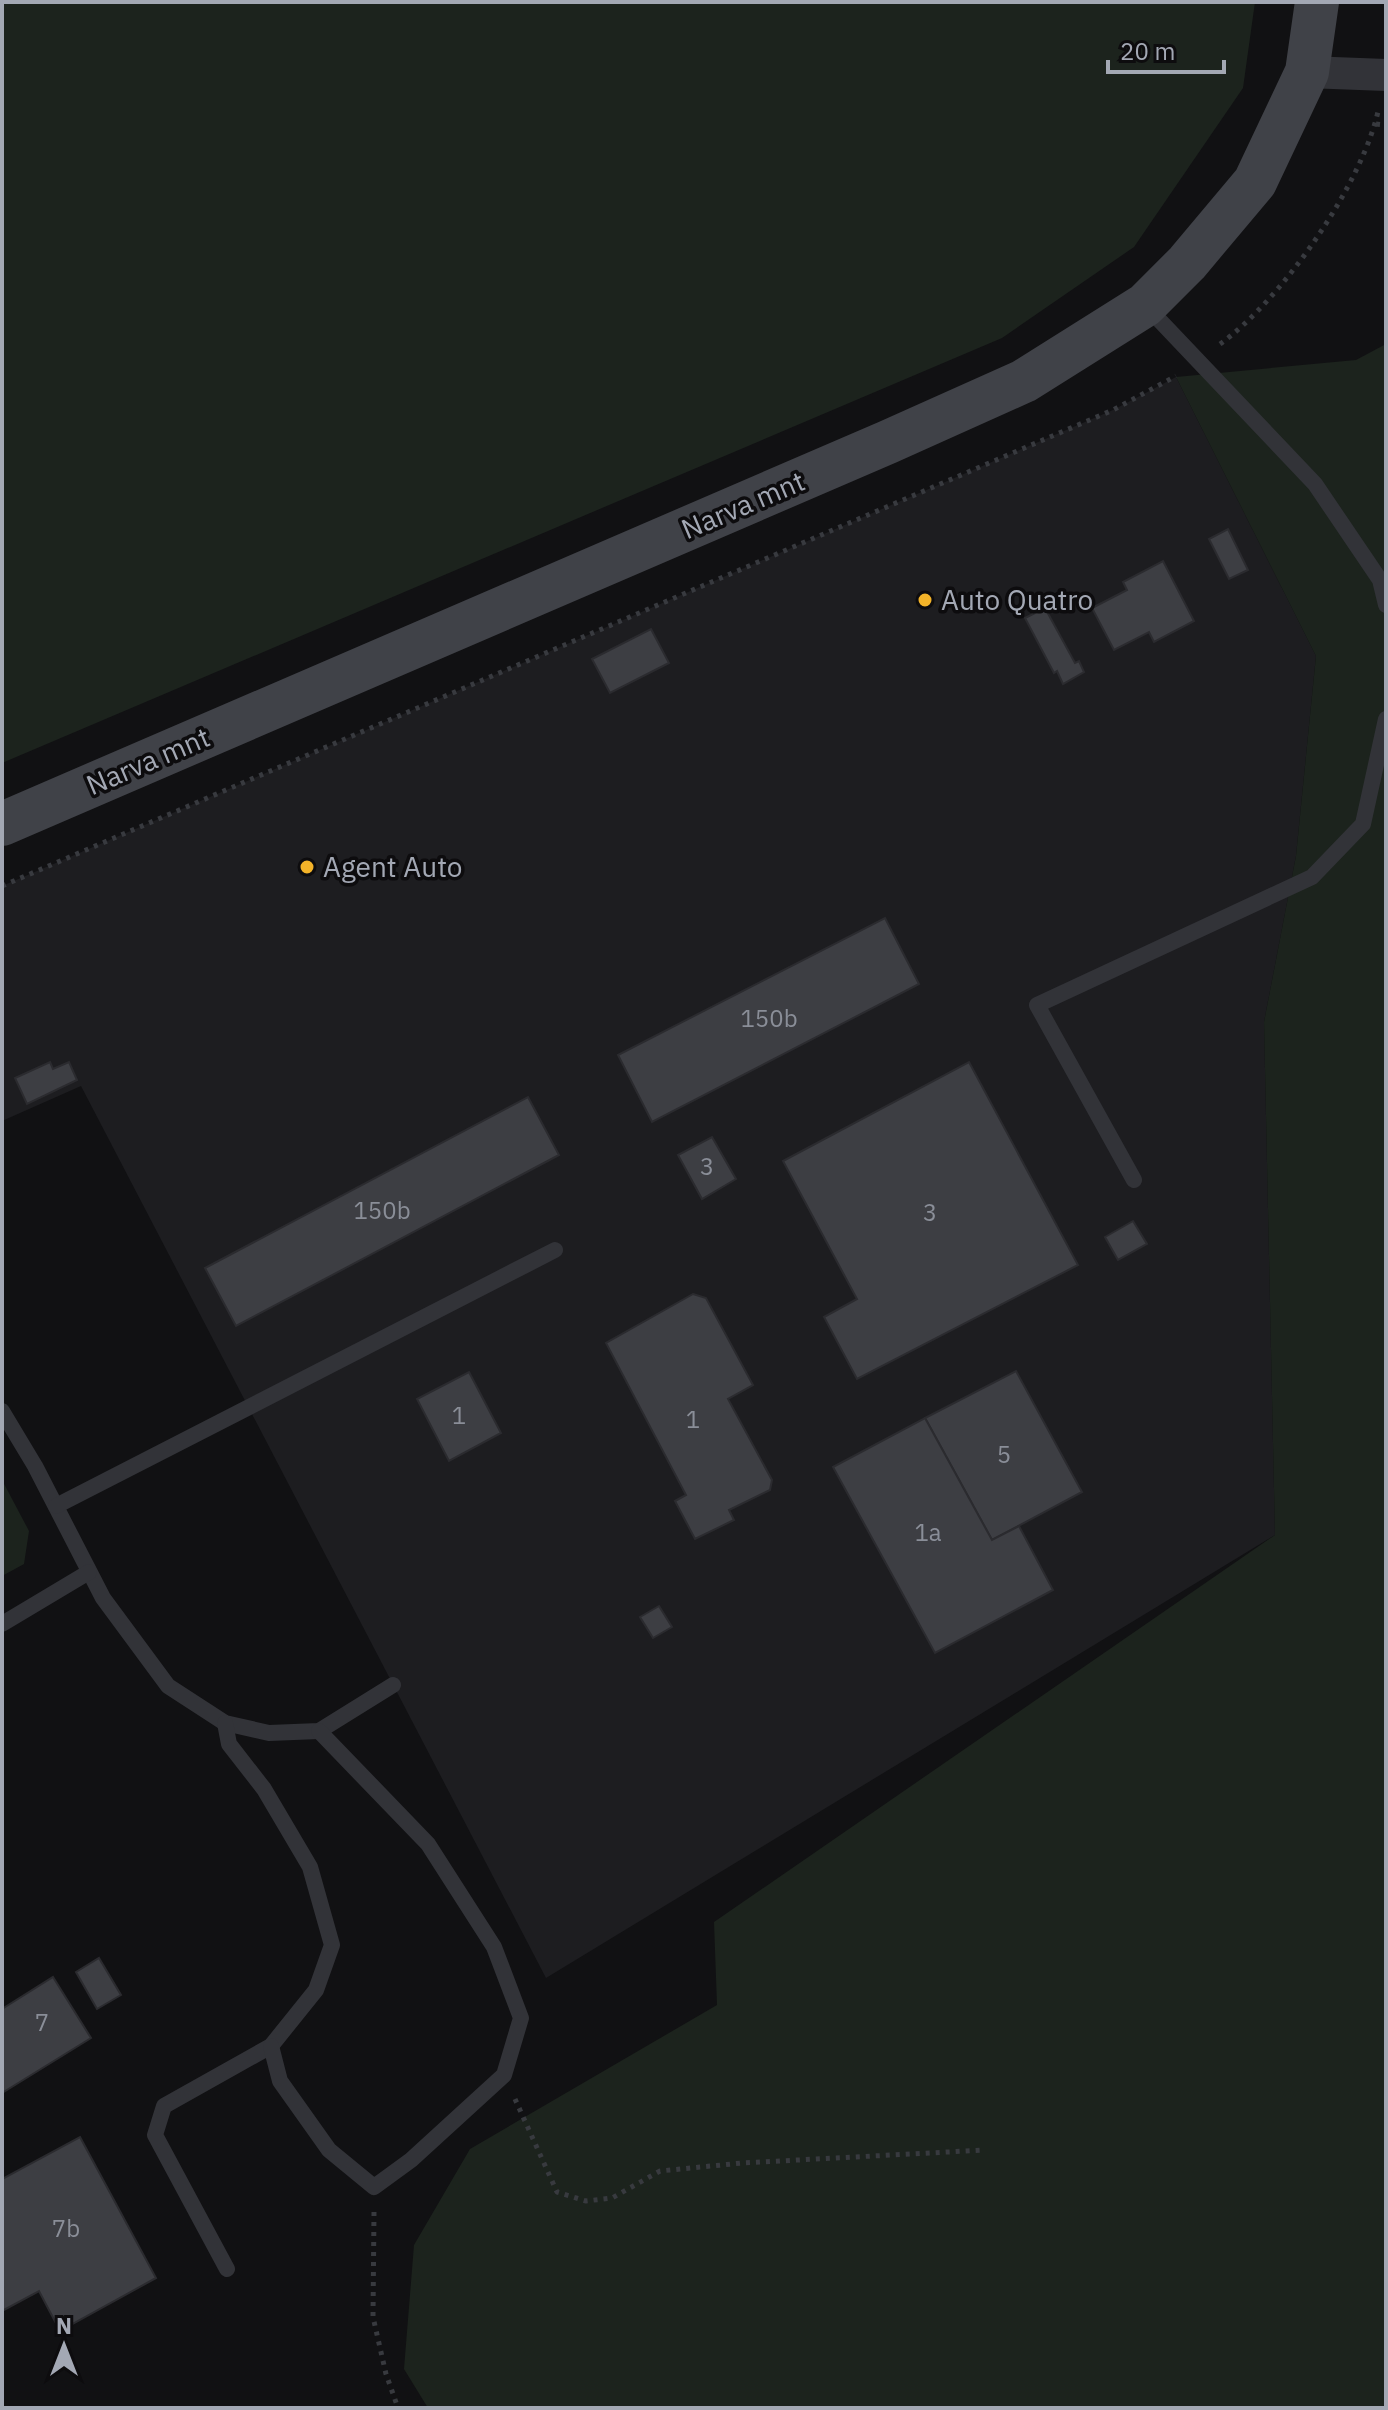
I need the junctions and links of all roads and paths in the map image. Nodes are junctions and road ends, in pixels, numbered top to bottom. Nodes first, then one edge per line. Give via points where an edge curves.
1 (1317, 2) edge
2 (1307, 72) junction
3 (1386, 75) edge
4 (1376, 124) dead end
5 (1386, 125) edge
6 (1145, 305) junction
7 (1386, 605) edge
8 (1386, 719) edge
9 (2, 824) edge
10 (1134, 1180) dead end
11 (555, 1250) dead end
12 (2, 1411) edge
13 (56, 1506) junction
14 (89, 1572) junction
15 (2, 1624) edge
16 (393, 1685) dead end
17 (225, 1723) junction
18 (319, 1731) junction
19 (271, 2046) junction
20 (504, 2075) junction
21 (985, 2150) dead end
22 (374, 2187) junction
23 (227, 2269) dead end
24 (398, 2408) edge

1 - 2 main road, Narva mnt
2 - 3 street
2 - 6 main road, Narva mnt via 1255,182
4 - 5 path
6 - 7 lane via 1315,484 1380,580
6 - 9 main road, Narva mnt via 1024,381
8 - 10 lane via 1363,824 1312,877 1037,1005
11 - 13 lane
12 - 13 lane
13 - 14 lane
14 - 15 lane
14 - 17 lane via 168,1686
16 - 18 lane
17 - 18 lane via 269,1733
17 - 19 lane via 229,1744 264,1789 310,1867 332,1945 316,1990
18 - 20 lane via 428,1844 494,1947 521,2018
19 - 22 lane via 280,2081 329,2150
19 - 23 lane via 164,2106 155,2135
20 - 21 path via 557,2192 586,2201 612,2198 660,2171
20 - 22 lane
22 - 24 path via 373,2317

